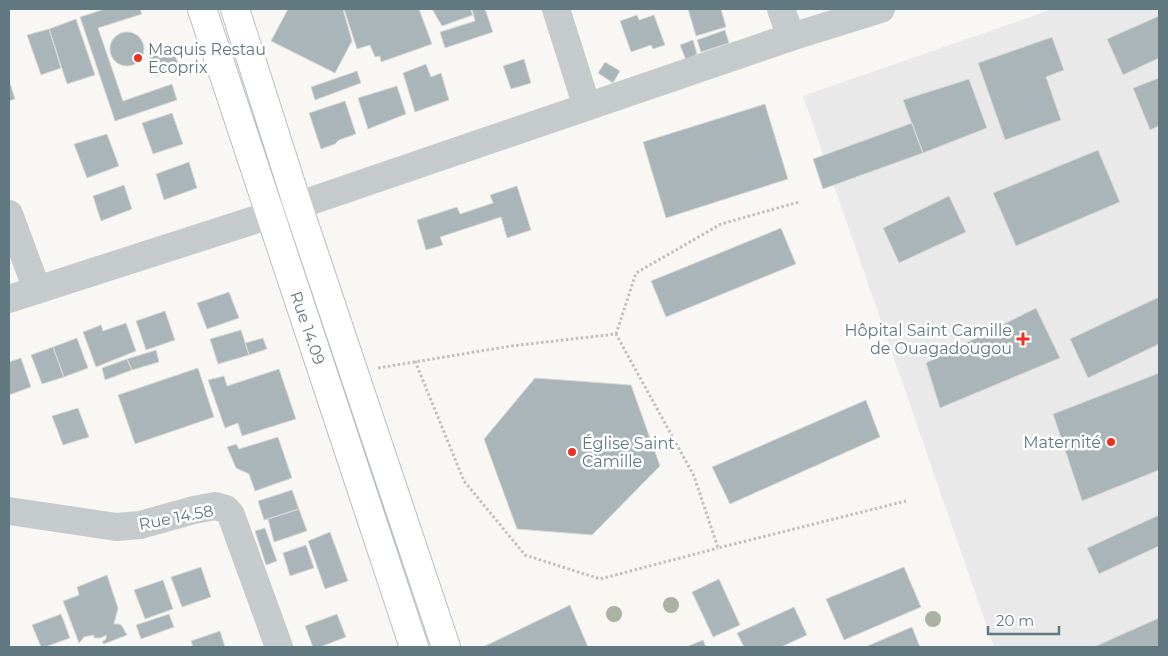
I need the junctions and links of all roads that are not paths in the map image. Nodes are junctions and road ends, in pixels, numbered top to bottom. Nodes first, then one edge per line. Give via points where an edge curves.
1 (202, 9) edge
2 (235, 9) edge
3 (556, 9) edge
4 (781, 9) edge
5 (881, 9) edge
6 (791, 37) junction
7 (587, 107) junction
8 (298, 206) junction
9 (9, 214) edge
10 (270, 215) junction
11 (37, 290) junction
12 (9, 299) edge
13 (9, 510) edge
14 (444, 641) edge
15 (409, 646) edge
16 (279, 647) edge

1 - 10 street, Rue 14.09
2 - 8 street, Rue 14.09
3 - 7 street
4 - 6 street
5 - 6 street
6 - 7 street
7 - 8 street
8 - 10 street
8 - 14 street, Rue 14.09
9 - 11 street
10 - 11 street
10 - 15 street, Rue 14.09
11 - 12 street
13 - 16 street, Rue 14.58 via 116,527 140,525 215,506 226,510 231,515
14 - 15 street

